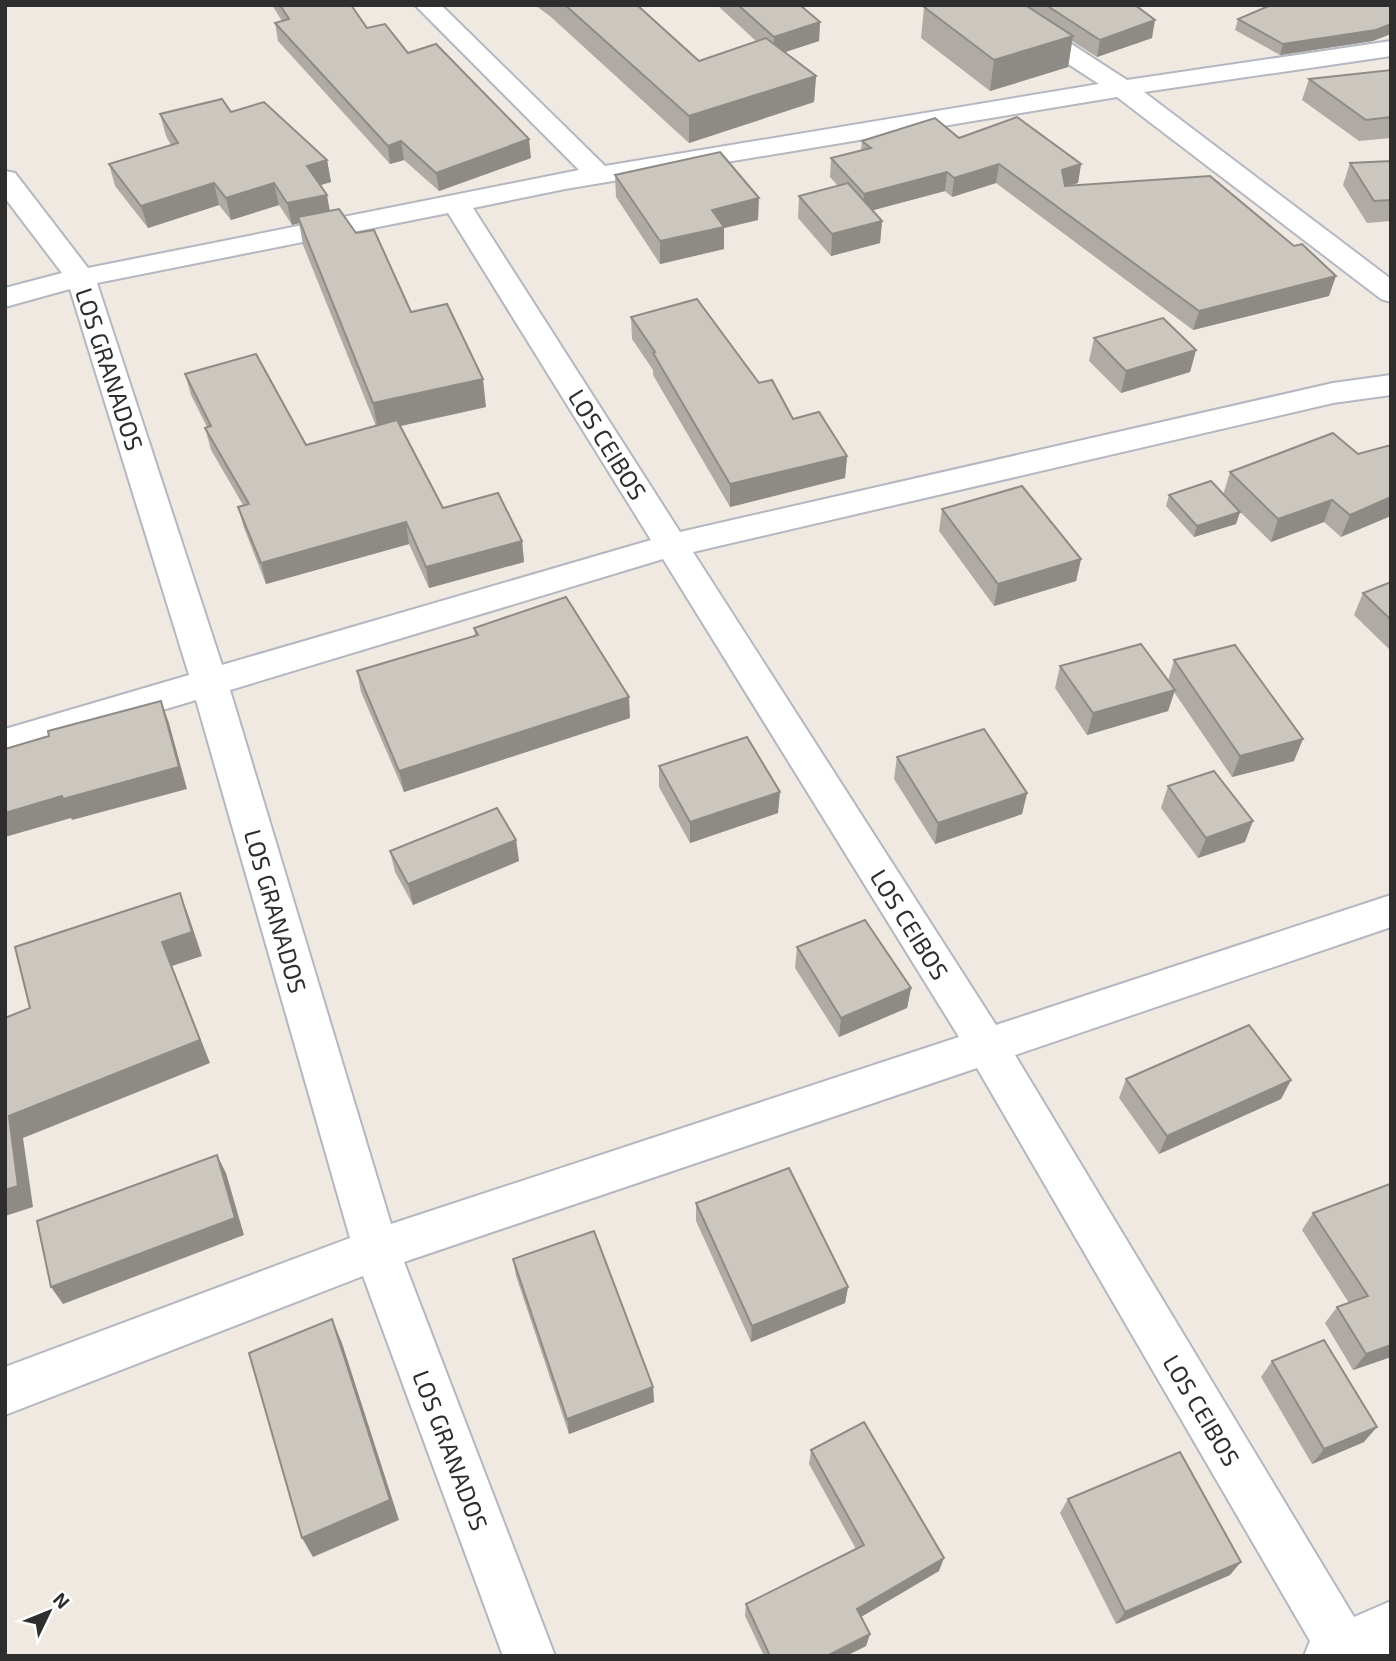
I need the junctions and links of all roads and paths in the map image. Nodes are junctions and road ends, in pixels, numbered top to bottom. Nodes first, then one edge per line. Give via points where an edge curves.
1 (427, 5) edge
2 (995, 5) edge
3 (1391, 48) edge
4 (1122, 88) junction
5 (600, 175) junction
6 (5, 179) edge
7 (456, 203) junction
8 (81, 278) junction
9 (1391, 293) edge
10 (5, 299) edge
11 (1391, 384) edge
12 (672, 545) junction
13 (210, 684) junction
14 (5, 743) edge
15 (1391, 911) edge
16 (987, 1046) junction
17 (376, 1250) junction
18 (5, 1391) edge
19 (1391, 1627) edge
20 (1340, 1654) edge
21 (529, 1656) edge

1 - 5 street
2 - 4 street
3 - 4 street
4 - 5 street
4 - 9 street
5 - 7 street
6 - 8 street, LOS GRANADOS
7 - 8 street
7 - 12 street, LOS CEIBOS
8 - 10 street
8 - 13 street, LOS GRANADOS
11 - 12 street via 1333,393
12 - 13 street
12 - 16 street, LOS CEIBOS
13 - 14 street
13 - 17 street, LOS GRANADOS
15 - 16 street
16 - 17 street
16 - 20 street, LOS CEIBOS
17 - 18 street
17 - 21 street, LOS GRANADOS
19 - 20 street

